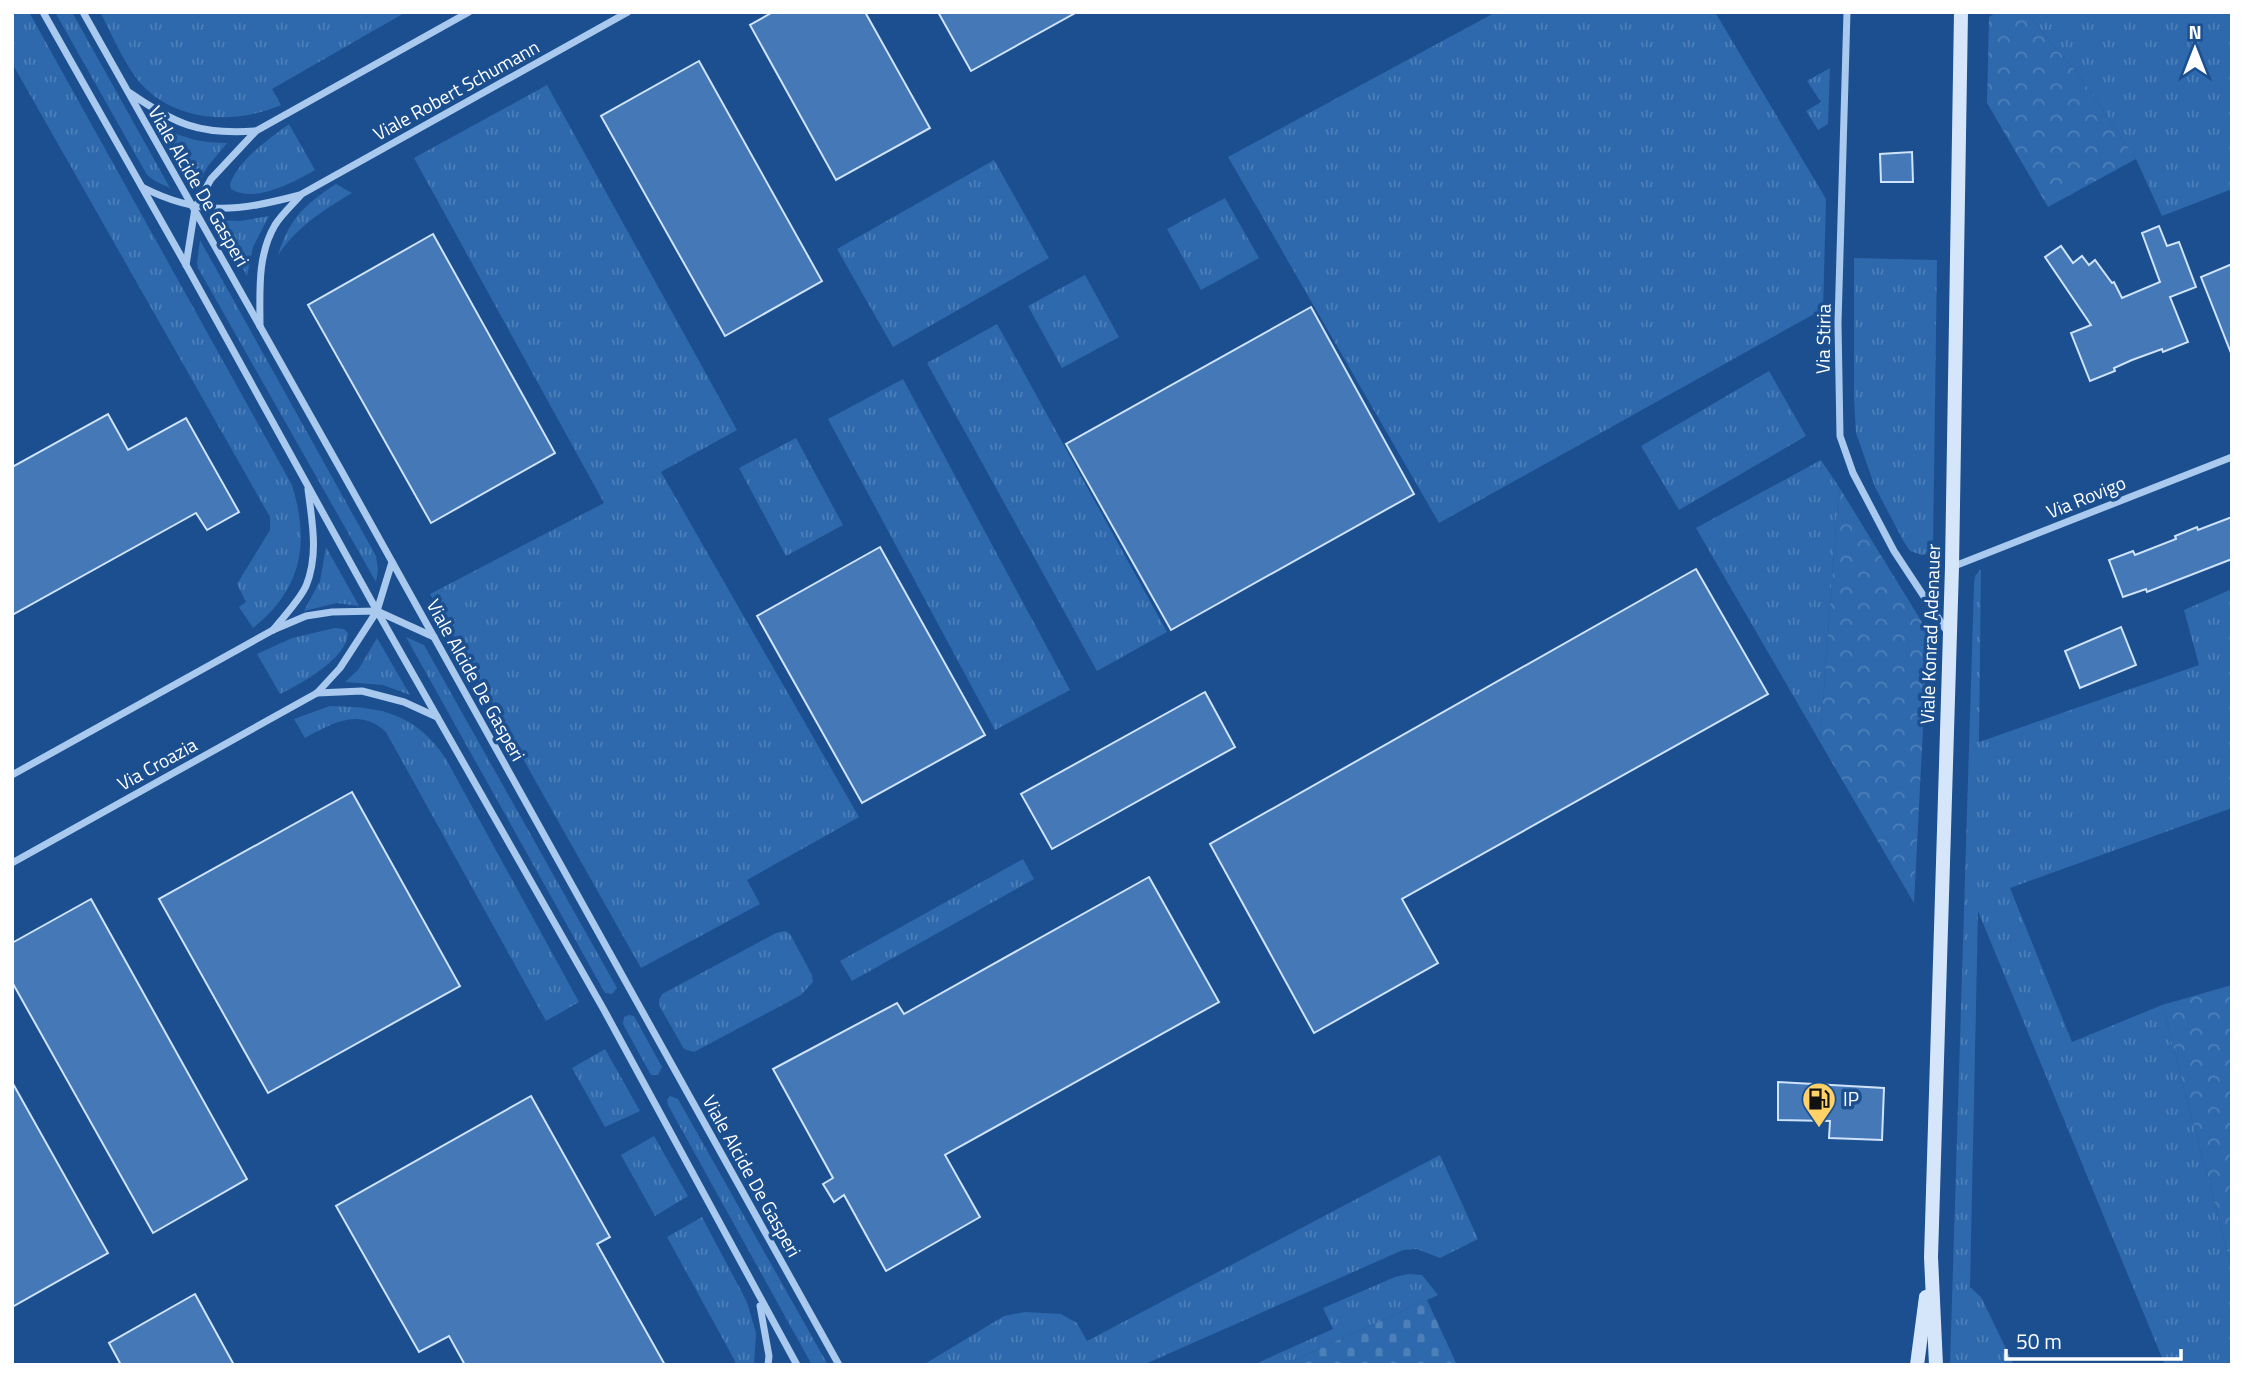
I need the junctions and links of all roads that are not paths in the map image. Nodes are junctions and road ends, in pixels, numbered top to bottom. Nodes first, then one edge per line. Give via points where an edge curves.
1 (43, 12) edge
2 (83, 12) edge
3 (469, 12) edge
4 (628, 12) edge
5 (1847, 12) edge
6 (1961, 12) edge
7 (127, 91) junction
8 (256, 131) junction
9 (141, 187) junction
10 (300, 195) junction
11 (195, 208) junction
12 (187, 265) junction
13 (260, 326) junction
14 (2232, 457) edge
15 (308, 484) junction
16 (392, 562) junction
17 (1952, 567) junction
18 (377, 611) junction
19 (273, 630) junction
20 (1950, 636) junction
21 (435, 637) junction
22 (317, 693) junction
23 (439, 718) junction
24 (12, 775) edge
25 (12, 863) edge
26 (1931, 1257) junction
27 (759, 1299) junction
28 (768, 1365) edge
29 (797, 1365) edge
30 (839, 1365) edge
31 (1917, 1365) edge
32 (1936, 1365) edge

1 - 9 street
2 - 7 street, Viale Alcide De Gasperi
3 - 8 street
4 - 10 street, Viale Robert Schumann
5 - 20 street, Via Stiria via 1840,436 1853,473 1894,551
6 - 17 main road, Viale Konrad Adenauer
7 - 8 street via 200,130
7 - 11 street, Viale Alcide De Gasperi
8 - 11 street via 211,178
9 - 11 street, Viale Robert Schumann
9 - 12 street
10 - 11 street, Viale Robert Schumann via 233,209
10 - 13 street, Viale Robert Schumann via 276,223 265,246
11 - 12 street
11 - 13 street, Viale Alcide De Gasperi
12 - 15 street
13 - 16 street, Viale Alcide De Gasperi
14 - 17 street, Via Rovigo
15 - 18 street
15 - 19 street via 315,543 312,566 305,588
16 - 18 street, Via Croazia
16 - 21 street, Viale Alcide De Gasperi
17 - 20 main road, Viale Konrad Adenauer
18 - 19 street via 306,616
18 - 21 street
18 - 22 street, Via Croazia via 340,668
18 - 23 street
19 - 24 street
20 - 26 main road, Viale Konrad Adenauer
21 - 30 street, Viale Alcide De Gasperi
22 - 23 street, Via Croazia via 362,691 404,702
22 - 25 street, Via Croazia
23 - 27 street via 604,1010
26 - 31 main road, Viale Konrad Adenauer
26 - 32 main road, Viale Konrad Adenauer
27 - 28 street
27 - 29 street

